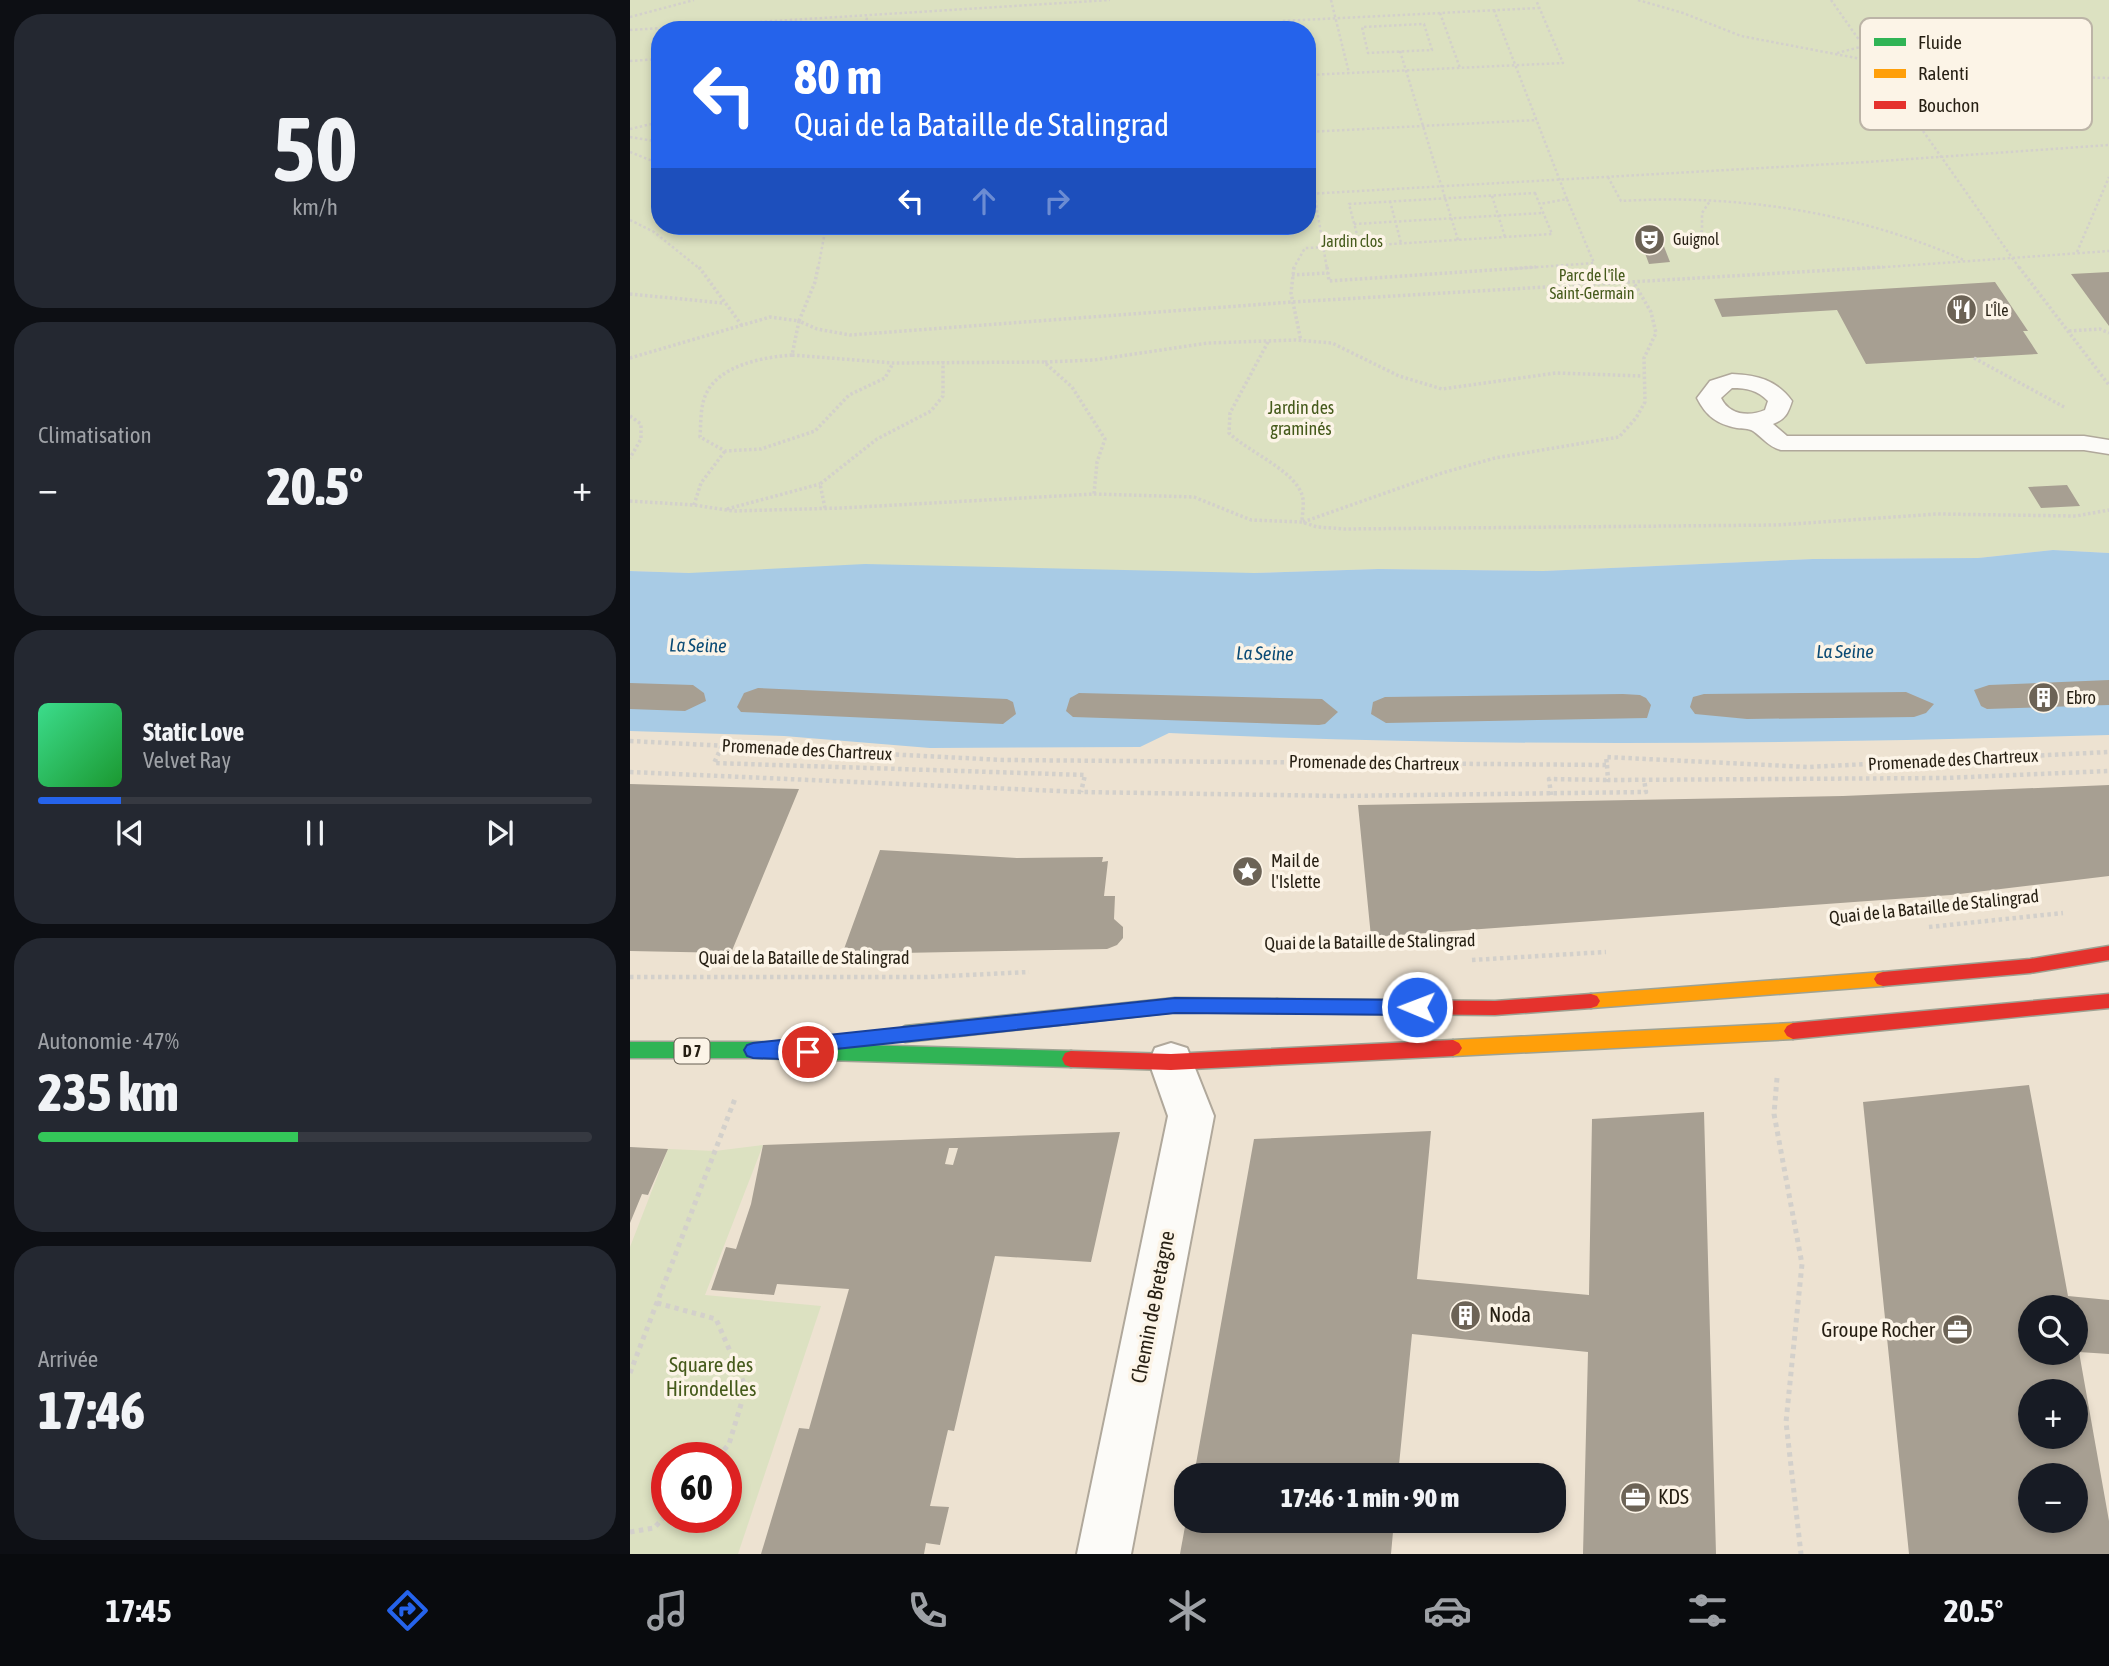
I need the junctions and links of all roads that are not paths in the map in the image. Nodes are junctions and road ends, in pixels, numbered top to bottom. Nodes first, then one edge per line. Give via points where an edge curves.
1 (1757, 422) dead end
2 (2109, 447) edge
3 (2109, 953) edge
4 (2109, 1000) edge
5 (630, 1050) edge
6 (753, 1050) junction
7 (1171, 1062) junction
8 (1104, 1554) edge

1 - 2 lane via 1781,443 2084,443
3 - 6 main road, D 7 via 2030,966 1509,1007 1175,1005
4 - 7 main road, D 7 via 1780,1032
5 - 6 main road, D 7
6 - 7 main road, D 7
7 - 8 street, Chemin de Bretagne via 1191,1116

